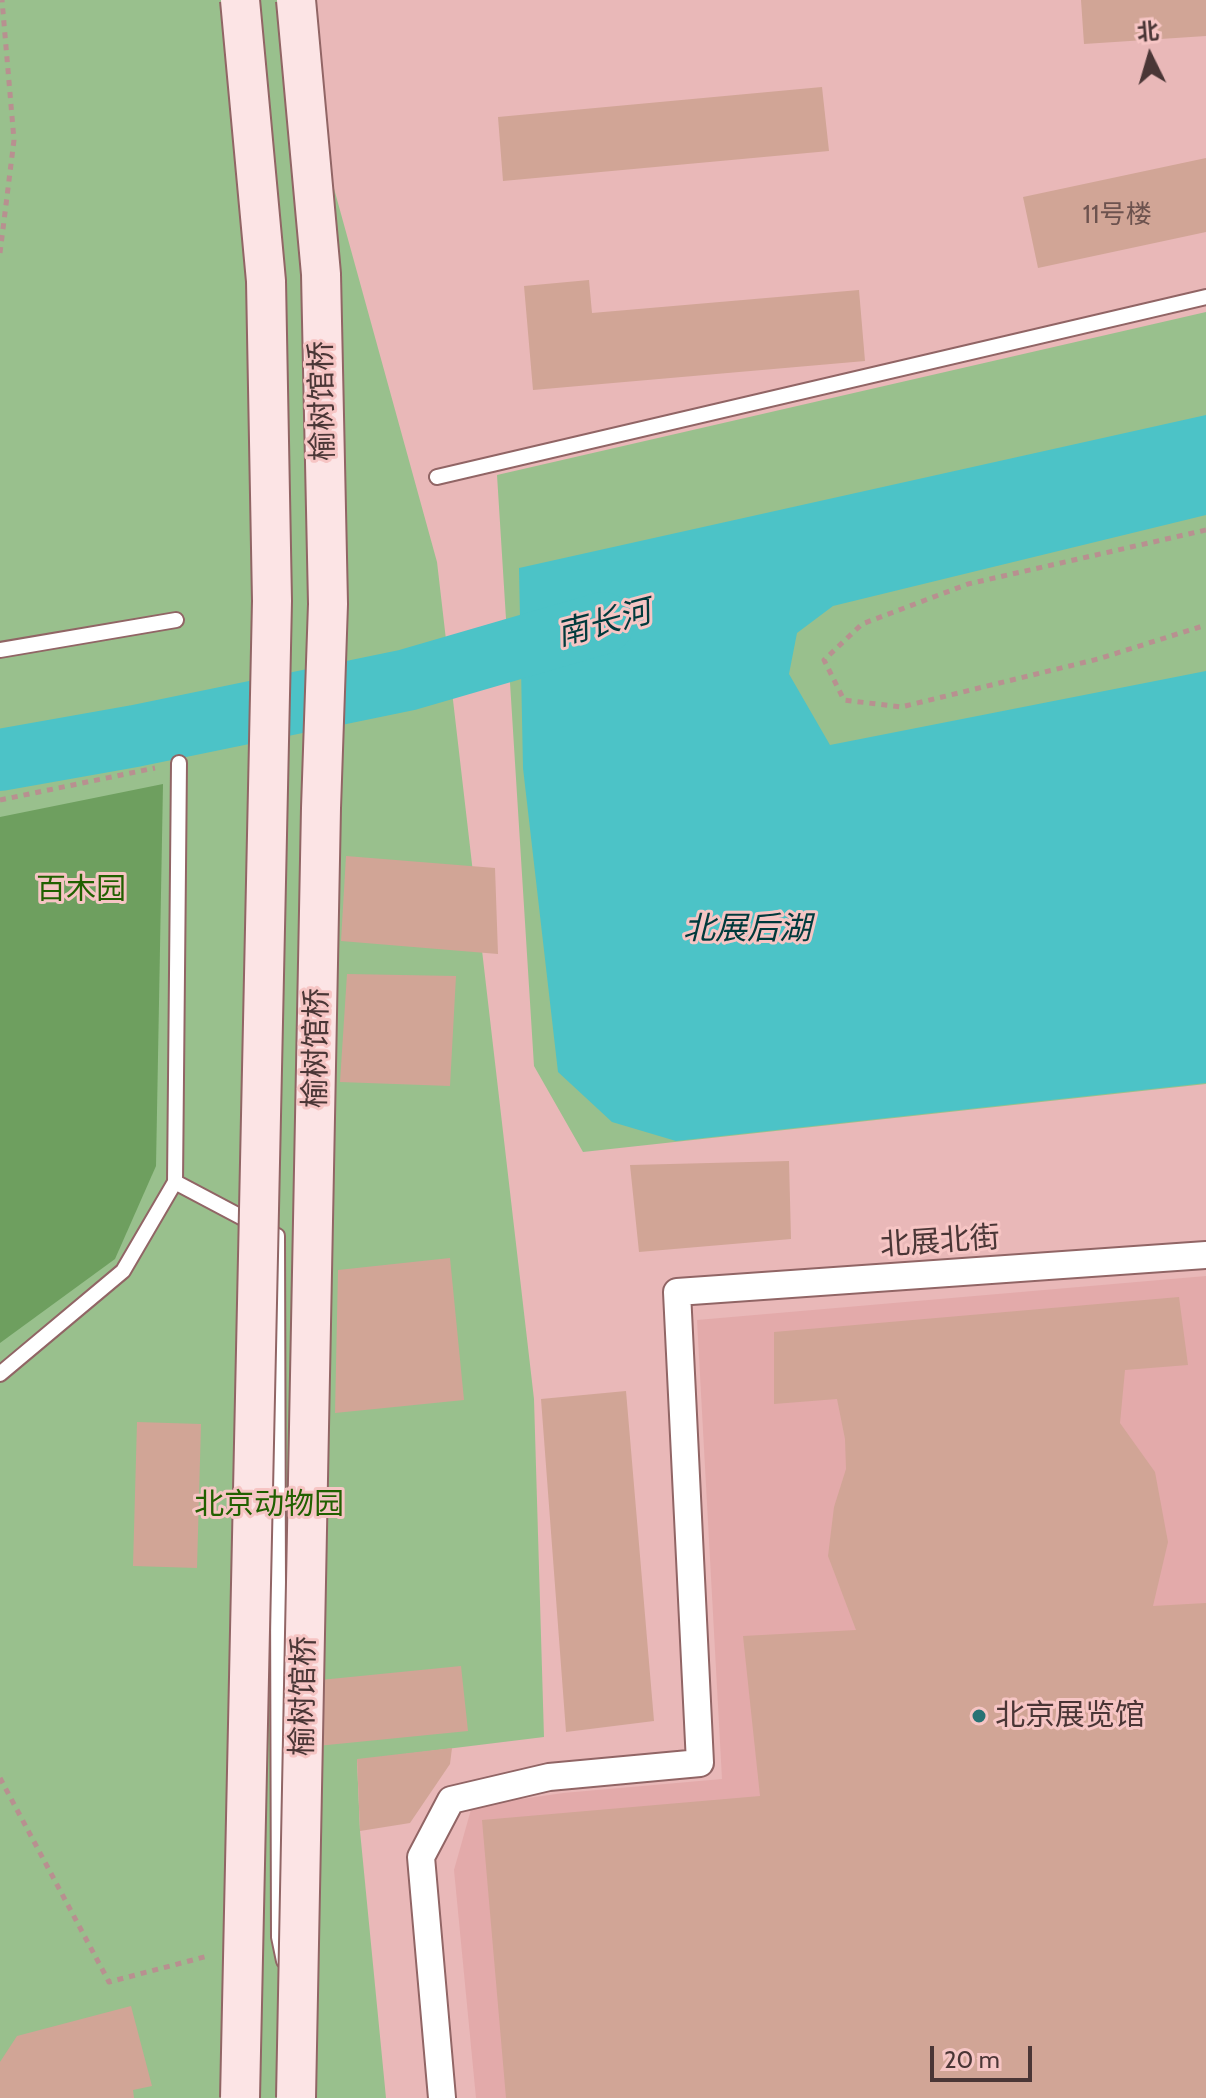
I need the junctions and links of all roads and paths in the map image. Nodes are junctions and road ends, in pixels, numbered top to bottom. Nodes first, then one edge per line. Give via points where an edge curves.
1 (2, 0) edge
2 (240, 0) edge
3 (296, 0) edge
4 (0, 253) edge
5 (1206, 297) edge
6 (437, 477) dead end
7 (1206, 530) edge
8 (176, 620) dead end
9 (1206, 625) edge
10 (0, 650) edge
11 (179, 763) joint
12 (0, 800) edge
13 (175, 1182) junction
14 (1206, 1255) edge
15 (0, 1374) edge
16 (0, 1778) edge
17 (217, 1953) dead end
18 (305, 2092) edge
19 (240, 2098) edge
20 (442, 2098) edge

1 - 4 path via 14,140
2 - 19 main road, 榆树馆桥, bridge via 266,281 272,601
3 - 18 main road, 榆树馆桥, bridge via 321,274 328,604
5 - 6 lane
7 - 9 path via 968,584 862,624 824,660 844,700 901,707 1098,659
8 - 10 lane
11 - 12 path
11 - 13 lane
13 - 15 lane via 123,1271
13 - 18 lane via 277,1236 279,1937
14 - 20 street, 北展北街 via 677,1292 700,1763 549,1777 451,1800 421,1857
16 - 17 path via 109,1982

